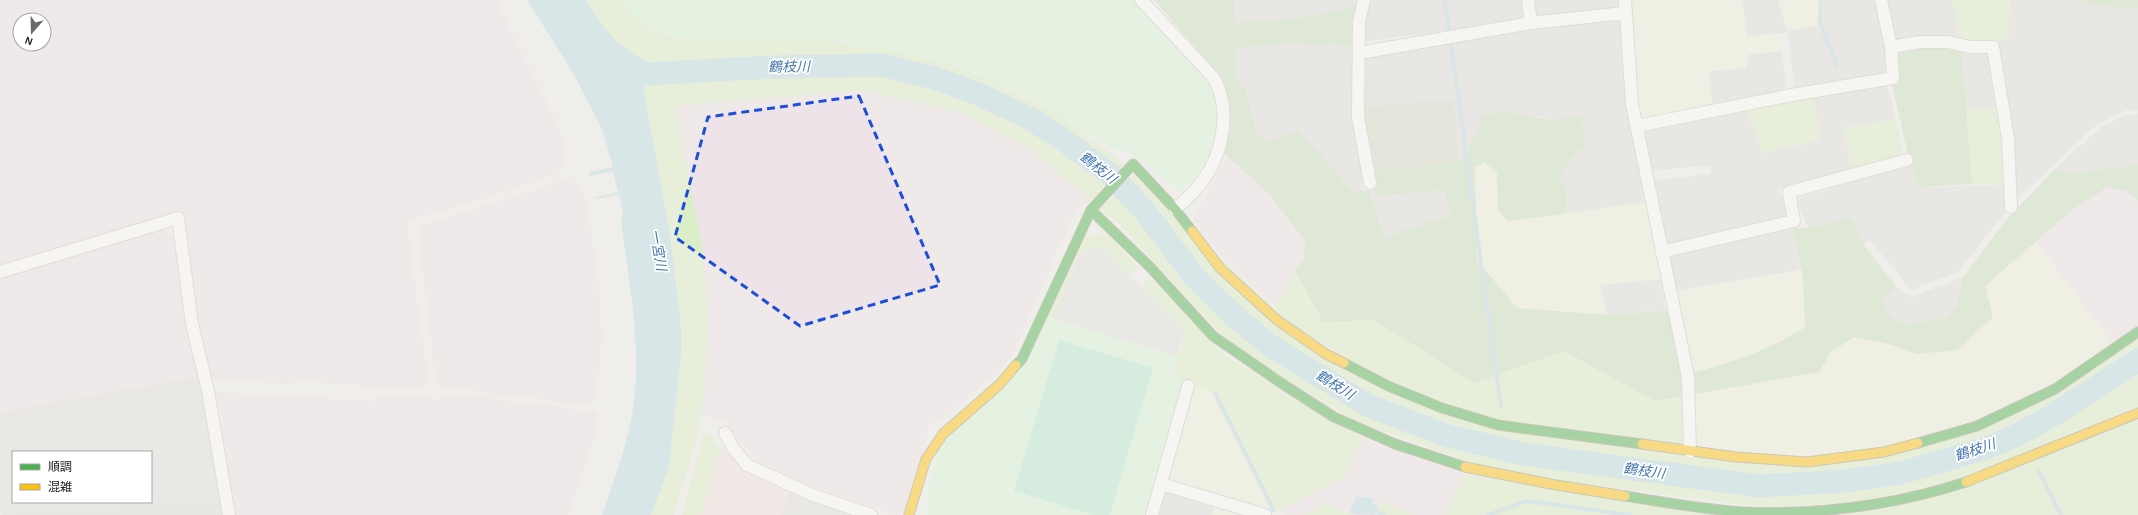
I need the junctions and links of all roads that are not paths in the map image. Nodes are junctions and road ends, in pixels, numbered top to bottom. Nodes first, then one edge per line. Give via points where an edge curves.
1 (1141, 0) edge
2 (1364, 0) edge
3 (1528, 0) edge
4 (1625, 0) edge
5 (1881, 0) edge
6 (1626, 13) junction
7 (1531, 23) junction
8 (1890, 47) junction
9 (1359, 53) junction
10 (1637, 126) junction
11 (1907, 160) dead end
12 (1370, 183) dead end
13 (1093, 207) junction
14 (2011, 207) dead end
15 (1175, 210) junction
16 (1661, 252) junction
17 (0, 272) edge
18 (2138, 332) edge
19 (1188, 386) dead end
20 (2138, 413) edge
21 (725, 433) dead end
22 (1690, 452) junction
23 (1161, 484) junction
24 (229, 515) edge
25 (871, 515) edge
26 (909, 515) edge
27 (1152, 515) edge
28 (1265, 515) edge

1 - 15 street via 1213,77 1220,88 1223,126 1220,146 1205,178
2 - 9 street via 1359,22
3 - 7 street
4 - 6 street
5 - 8 street
6 - 7 street
6 - 10 street via 1632,104
7 - 9 street
8 - 10 street via 1893,78
8 - 14 street via 1948,42 1970,47 1992,47 2008,139
9 - 12 street via 1358,117
10 - 16 street
11 - 16 street via 1789,192 1794,221
13 - 15 street via 1133,164
13 - 20 street via 1213,336 1281,384 1334,417 1395,444 1464,467 1556,485 1745,512 1859,508 1941,490 1989,474
13 - 26 street via 1022,359 999,385 943,434 926,459
15 - 22 street via 1220,268 1277,320 1326,354 1388,386 1442,408 1498,426
16 - 22 street via 1688,377
17 - 24 street via 178,218 192,324 211,405
18 - 22 street via 2055,390 1977,426 1884,452 1806,462
19 - 23 street
21 - 25 street via 733,448 748,465 813,495
23 - 27 street
23 - 28 street

